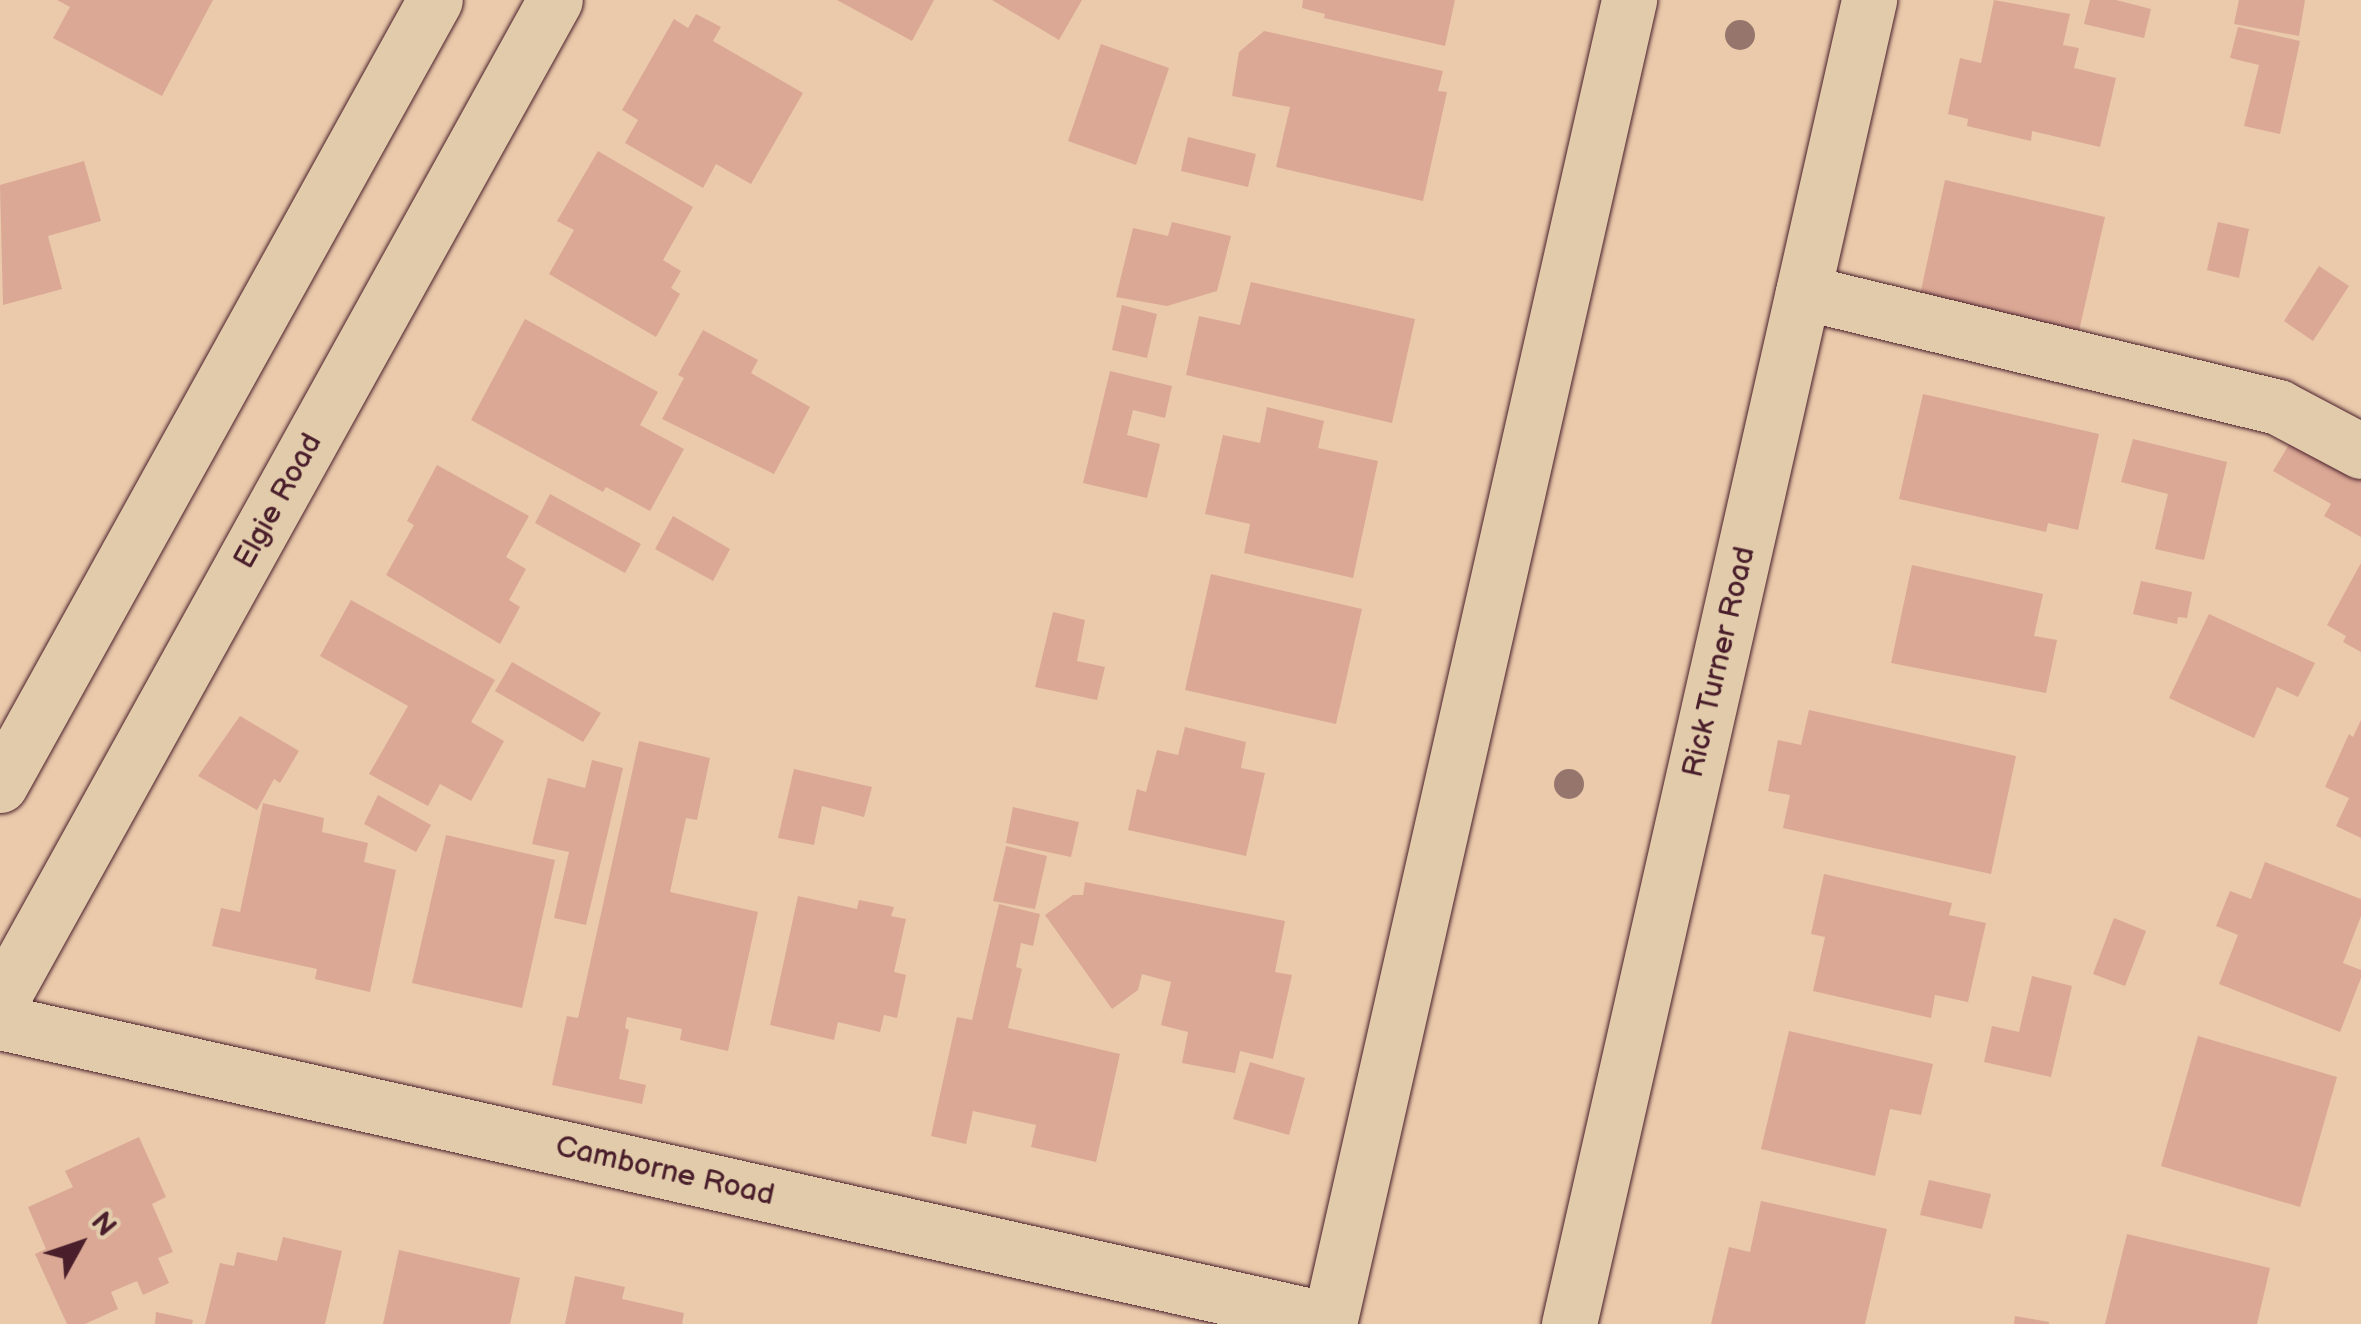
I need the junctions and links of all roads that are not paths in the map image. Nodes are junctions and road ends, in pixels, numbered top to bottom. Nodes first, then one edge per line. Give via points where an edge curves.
1 (435, 0) edge
2 (555, 0) edge
3 (1629, 0) edge
4 (1870, 0) edge
5 (1803, 292) junction
6 (2361, 451) edge
7 (0, 786) edge
8 (0, 1002) edge
9 (0, 1022) edge
10 (1329, 1322) edge
11 (1569, 1324) edge

1 - 7 street
2 - 8 street, Elgie Road
3 - 10 street
4 - 5 street, Rick Turner Road
5 - 6 street via 2278,407
5 - 11 street, Rick Turner Road
9 - 10 street, Camborne Road

